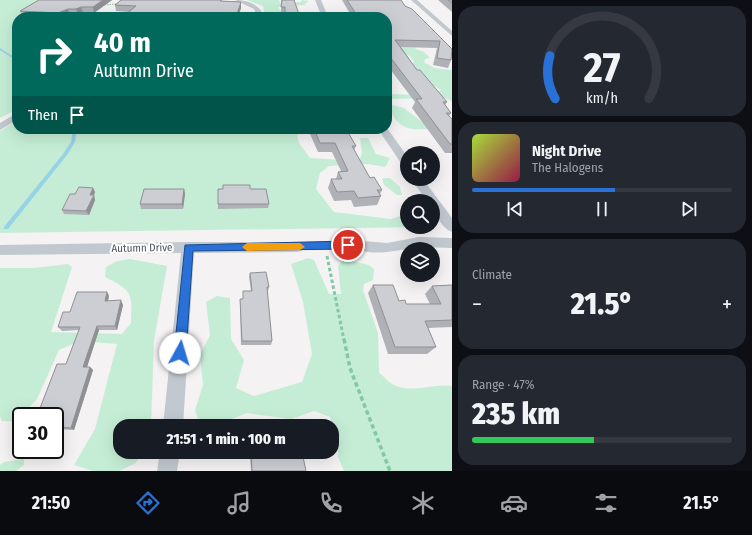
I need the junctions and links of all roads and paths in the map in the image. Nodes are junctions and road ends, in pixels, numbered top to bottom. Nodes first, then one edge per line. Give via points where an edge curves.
1 (238, 0) edge
2 (318, 0) edge
3 (414, 0) edge
4 (101, 2) edge
5 (120, 4) edge
6 (260, 12) edge
7 (323, 12) edge
8 (452, 34) edge
9 (12, 119) edge
10 (0, 127) edge
11 (386, 134) edge
12 (400, 154) edge
13 (422, 186) edge
14 (452, 227) edge
15 (452, 244) edge
16 (325, 245) junction
17 (363, 246) joint
18 (188, 247) junction
19 (297, 247) joint
20 (0, 250) edge
21 (174, 419) edge
22 (169, 459) edge
23 (167, 471) edge
24 (390, 471) edge

1 - 6 street
2 - 7 street
3 - 8 street
4 - 5 path via 101,5
9 - 10 street
11 - 12 street
13 - 14 street
15 - 17 street, Autumn Drive via 419,242 387,248
16 - 17 lane, Autumn Drive
16 - 19 lane, Autumn Drive
16 - 24 path via 350,368
18 - 19 street, Autumn Drive
18 - 20 street, Autumn Drive
18 - 21 street
22 - 23 street

